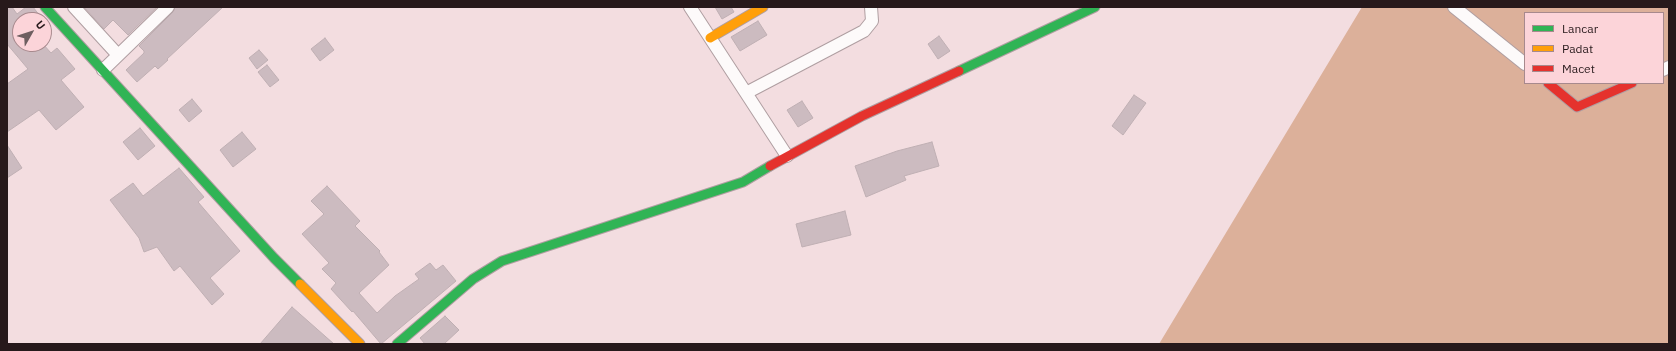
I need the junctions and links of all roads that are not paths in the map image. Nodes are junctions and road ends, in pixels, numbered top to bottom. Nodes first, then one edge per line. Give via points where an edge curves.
1 (45, 7) edge
2 (73, 7) edge
3 (168, 7) edge
4 (690, 7) edge
5 (763, 7) edge
6 (871, 7) edge
7 (1095, 7) edge
8 (1454, 7) edge
9 (58, 21) junction
10 (710, 38) junction
11 (118, 55) junction
12 (1524, 63) edge
13 (103, 70) junction
14 (1549, 84) edge
15 (1630, 84) edge
16 (746, 93) junction
17 (784, 157) junction
18 (360, 344) edge
19 (397, 344) edge

1 - 9 street
2 - 9 street
2 - 11 street
3 - 11 street
4 - 10 street
5 - 10 street
6 - 16 street via 872,21 864,31
7 - 17 street via 892,101
8 - 12 street
9 - 13 street
10 - 16 street
11 - 13 street
13 - 18 street via 274,258
14 - 15 street via 1577,107
16 - 17 street
17 - 19 street via 743,182 502,261 473,279

